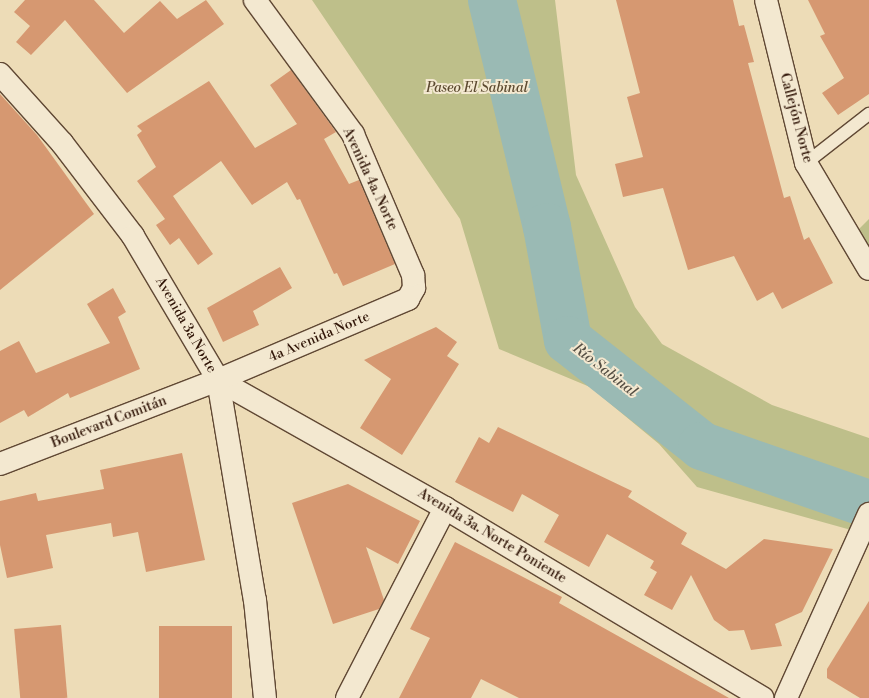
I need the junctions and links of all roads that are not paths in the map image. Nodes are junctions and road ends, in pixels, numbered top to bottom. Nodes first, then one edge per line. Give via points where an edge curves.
1 (255, 0) edge
2 (766, 0) edge
3 (0, 74) edge
4 (869, 114) edge
5 (806, 163) junction
6 (869, 269) edge
7 (414, 288) joint
8 (218, 380) junction
9 (0, 464) edge
10 (445, 508) junction
11 (868, 517) edge
12 (265, 698) edge
13 (347, 698) edge
14 (763, 698) edge
15 (786, 698) edge

1 - 7 street, Avenida 4a. Norte via 353,134 413,276
2 - 5 street, Callejón Norte
3 - 8 street, Avenida 3a Norte via 57,137 133,236
4 - 5 lane
5 - 6 street, Callejón Norte
7 - 8 street, 4a Avenida Norte via 408,299
8 - 9 street, Boulevard Comitán
8 - 10 street, Avenida 3a. Norte Poniente
8 - 12 street, Avenida 3a Norte via 255,600
10 - 13 street
10 - 14 street, Avenida 3a. Norte Poniente
11 - 15 street

